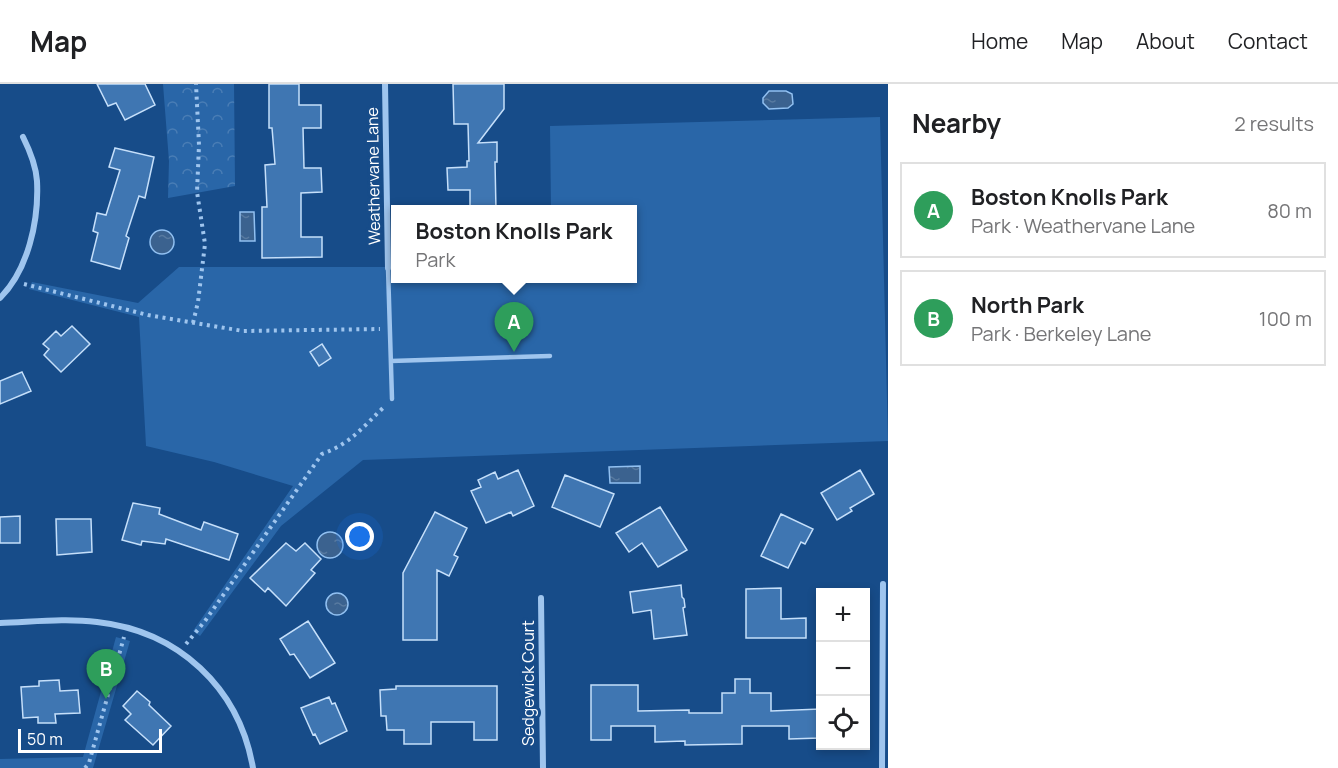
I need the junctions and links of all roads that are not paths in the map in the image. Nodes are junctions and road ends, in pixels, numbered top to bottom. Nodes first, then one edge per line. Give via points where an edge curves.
1 (385, 84) edge
2 (23, 137) dead end
3 (388, 268) joint
4 (0, 298) edge
5 (549, 356) dead end
6 (391, 361) junction
7 (392, 399) road end
8 (883, 585) dead end
9 (541, 598) dead end
10 (0, 623) edge
11 (254, 768) edge
12 (543, 768) edge
13 (882, 768) edge

1 - 3 street, Weathervane Lane
2 - 4 street via 37,180 36,211 28,249 15,282
3 - 6 lane
5 - 6 lane
6 - 7 lane
8 - 13 street
9 - 12 street, Sedgewick Court
10 - 11 street via 95,621 126,627 167,643 210,677 227,698 242,725

